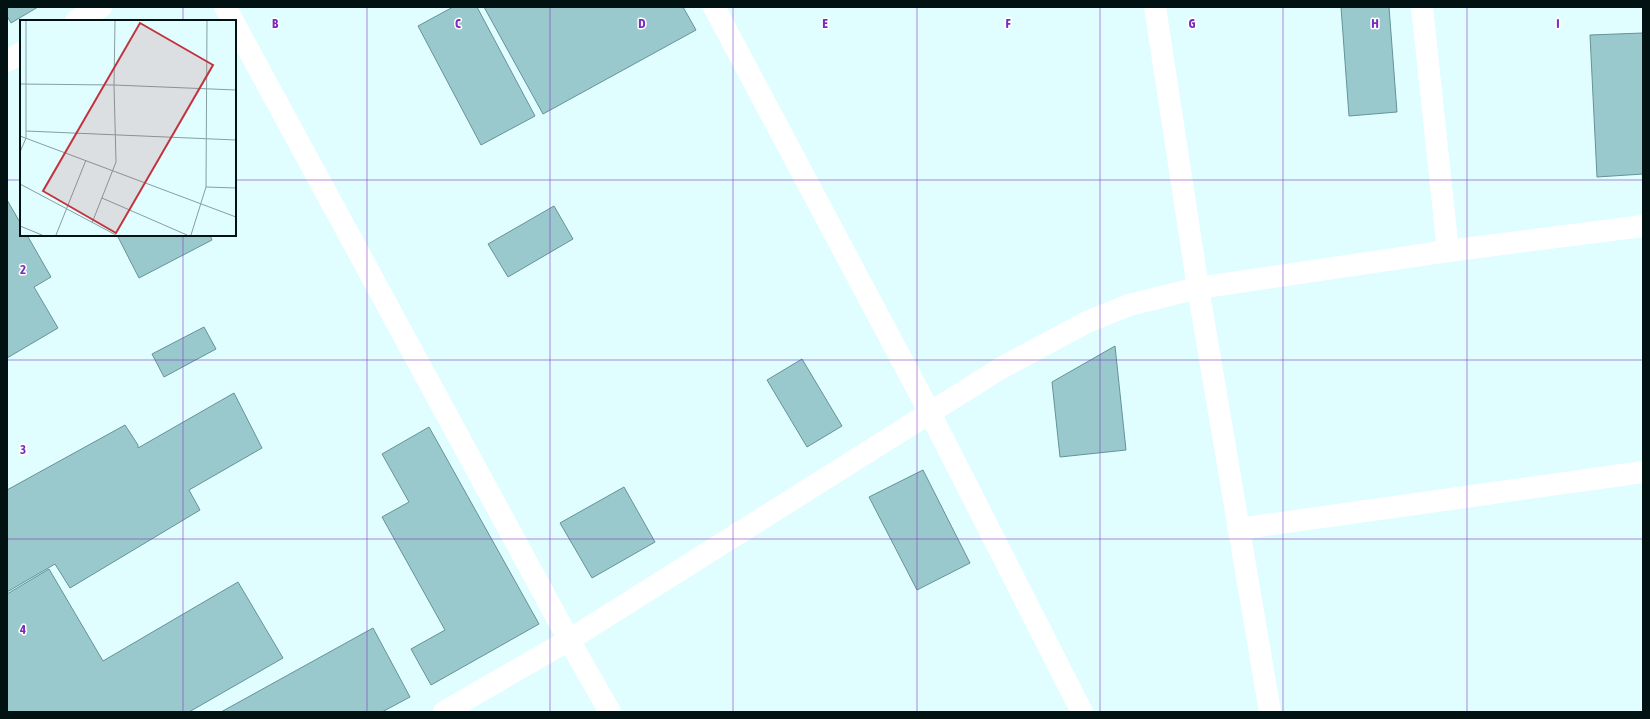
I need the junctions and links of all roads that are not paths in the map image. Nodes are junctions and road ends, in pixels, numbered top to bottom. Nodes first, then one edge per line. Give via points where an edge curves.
1 (100, 7) edge
2 (226, 7) edge
3 (714, 7) edge
4 (1155, 7) edge
5 (1422, 7) edge
6 (78, 20) edge
7 (232, 20) edge
8 (236, 26) edge
9 (20, 54) edge
10 (7, 61) edge
11 (1643, 226) edge
12 (1448, 251) junction
13 (1198, 288) junction
14 (930, 413) junction
15 (1643, 472) edge
16 (1238, 529) junction
17 (569, 640) junction
18 (444, 712) edge
19 (610, 712) edge
20 (1082, 712) edge
21 (1270, 712) edge

1 - 6 street
2 - 7 street
3 - 14 street
4 - 13 street
5 - 12 street
8 - 17 street
9 - 10 street
11 - 12 street
12 - 13 street
13 - 14 street via 1128,305 1087,322 1001,368
13 - 16 street
14 - 17 street
14 - 20 street
15 - 16 street
16 - 21 street
17 - 18 street
17 - 19 street

